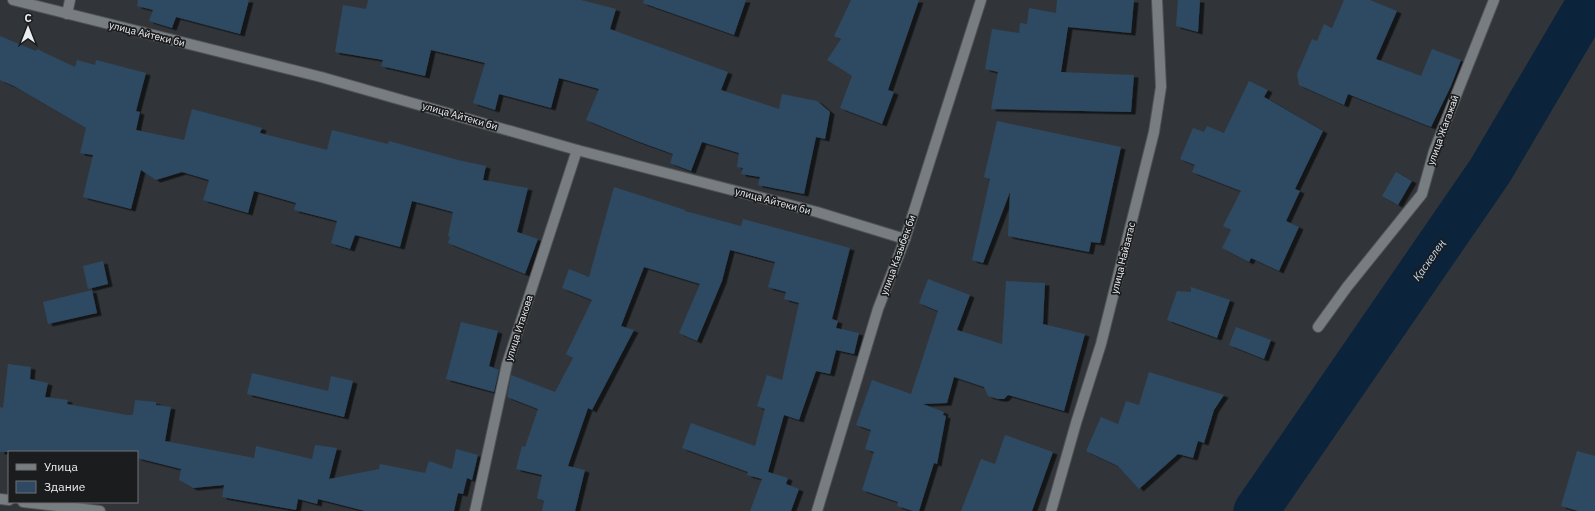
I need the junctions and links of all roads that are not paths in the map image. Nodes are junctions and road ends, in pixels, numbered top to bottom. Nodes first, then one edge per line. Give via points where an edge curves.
1 (13, 0) edge
2 (70, 0) edge
3 (981, 0) edge
4 (1157, 0) edge
5 (1494, 0) edge
6 (67, 14) junction
7 (577, 150) junction
8 (905, 239) junction
9 (1318, 327) dead end
10 (32, 503) edge
11 (100, 511) edge
12 (475, 511) edge
13 (817, 511) edge
14 (1051, 511) edge

1 - 6 street, улица Айтеки би
2 - 6 street
3 - 8 street, улица Казыбек би
4 - 14 street, улица Найзатас via 1161,86 1146,171 1101,344
5 - 9 street, улица Жагажай via 1434,150 1422,194
6 - 7 street, улица Айтеки би via 321,77
7 - 8 street, улица Айтеки би via 817,212
7 - 12 street, улица Итакова via 507,364
8 - 13 street, улица Казыбек би via 878,309
10 - 11 street

